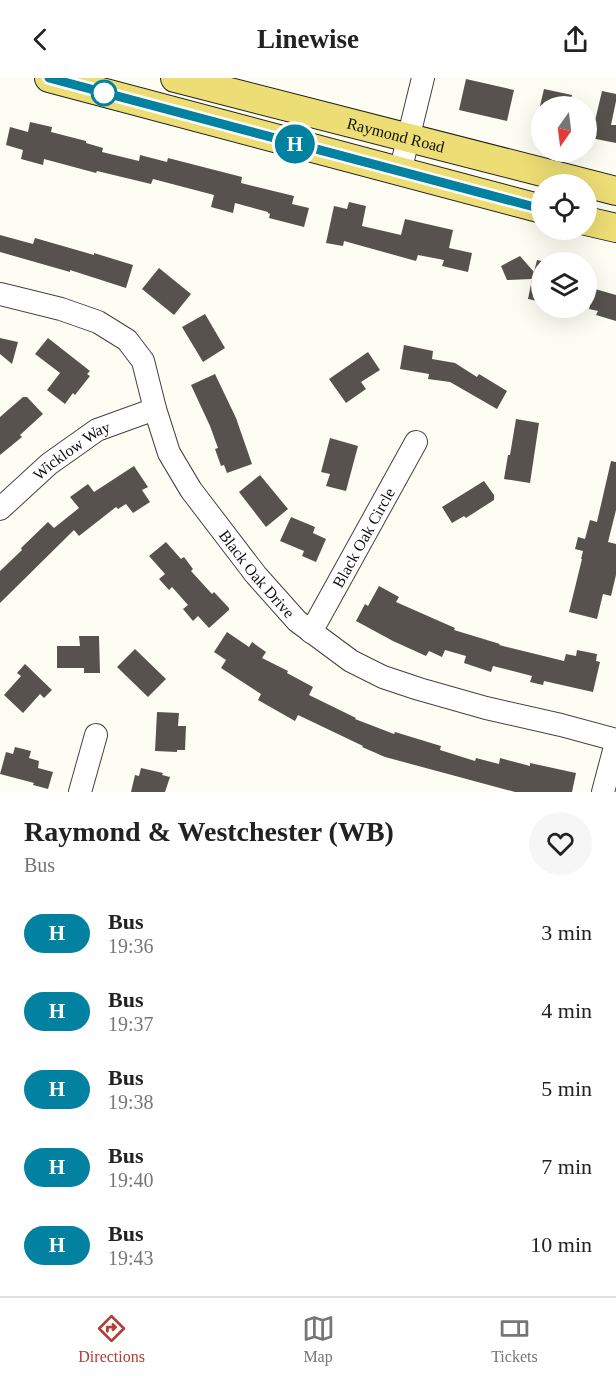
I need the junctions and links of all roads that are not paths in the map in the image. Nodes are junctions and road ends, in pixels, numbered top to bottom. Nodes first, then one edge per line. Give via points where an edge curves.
1 (49, 78) edge
2 (175, 78) edge
3 (423, 78) edge
4 (408, 138) junction
5 (400, 172) junction
6 (616, 191) edge
7 (531, 206) edge
8 (597, 224) edge
9 (616, 228) edge
10 (0, 294) edge
11 (155, 409) junction
12 (416, 442) dead end
13 (0, 509) edge
14 (311, 632) junction
15 (96, 735) dead end
16 (616, 741) edge
17 (80, 792) edge
18 (603, 792) edge

1 - 5 main road, Raymond Road
2 - 4 main road, Raymond Road
3 - 4 street
4 - 5 street
4 - 6 main road, Raymond Road
5 - 7 main road, Raymond Road
8 - 9 main road
10 - 11 street, Black Oak Drive via 98,322 127,340 142,361
11 - 13 street, Wicklow Way via 97,430 49,464
11 - 14 street, Black Oak Drive via 169,453 191,490 256,575
12 - 14 street, Black Oak Circle
14 - 16 street, Black Oak Drive via 351,661 383,677
15 - 17 street
16 - 18 street

